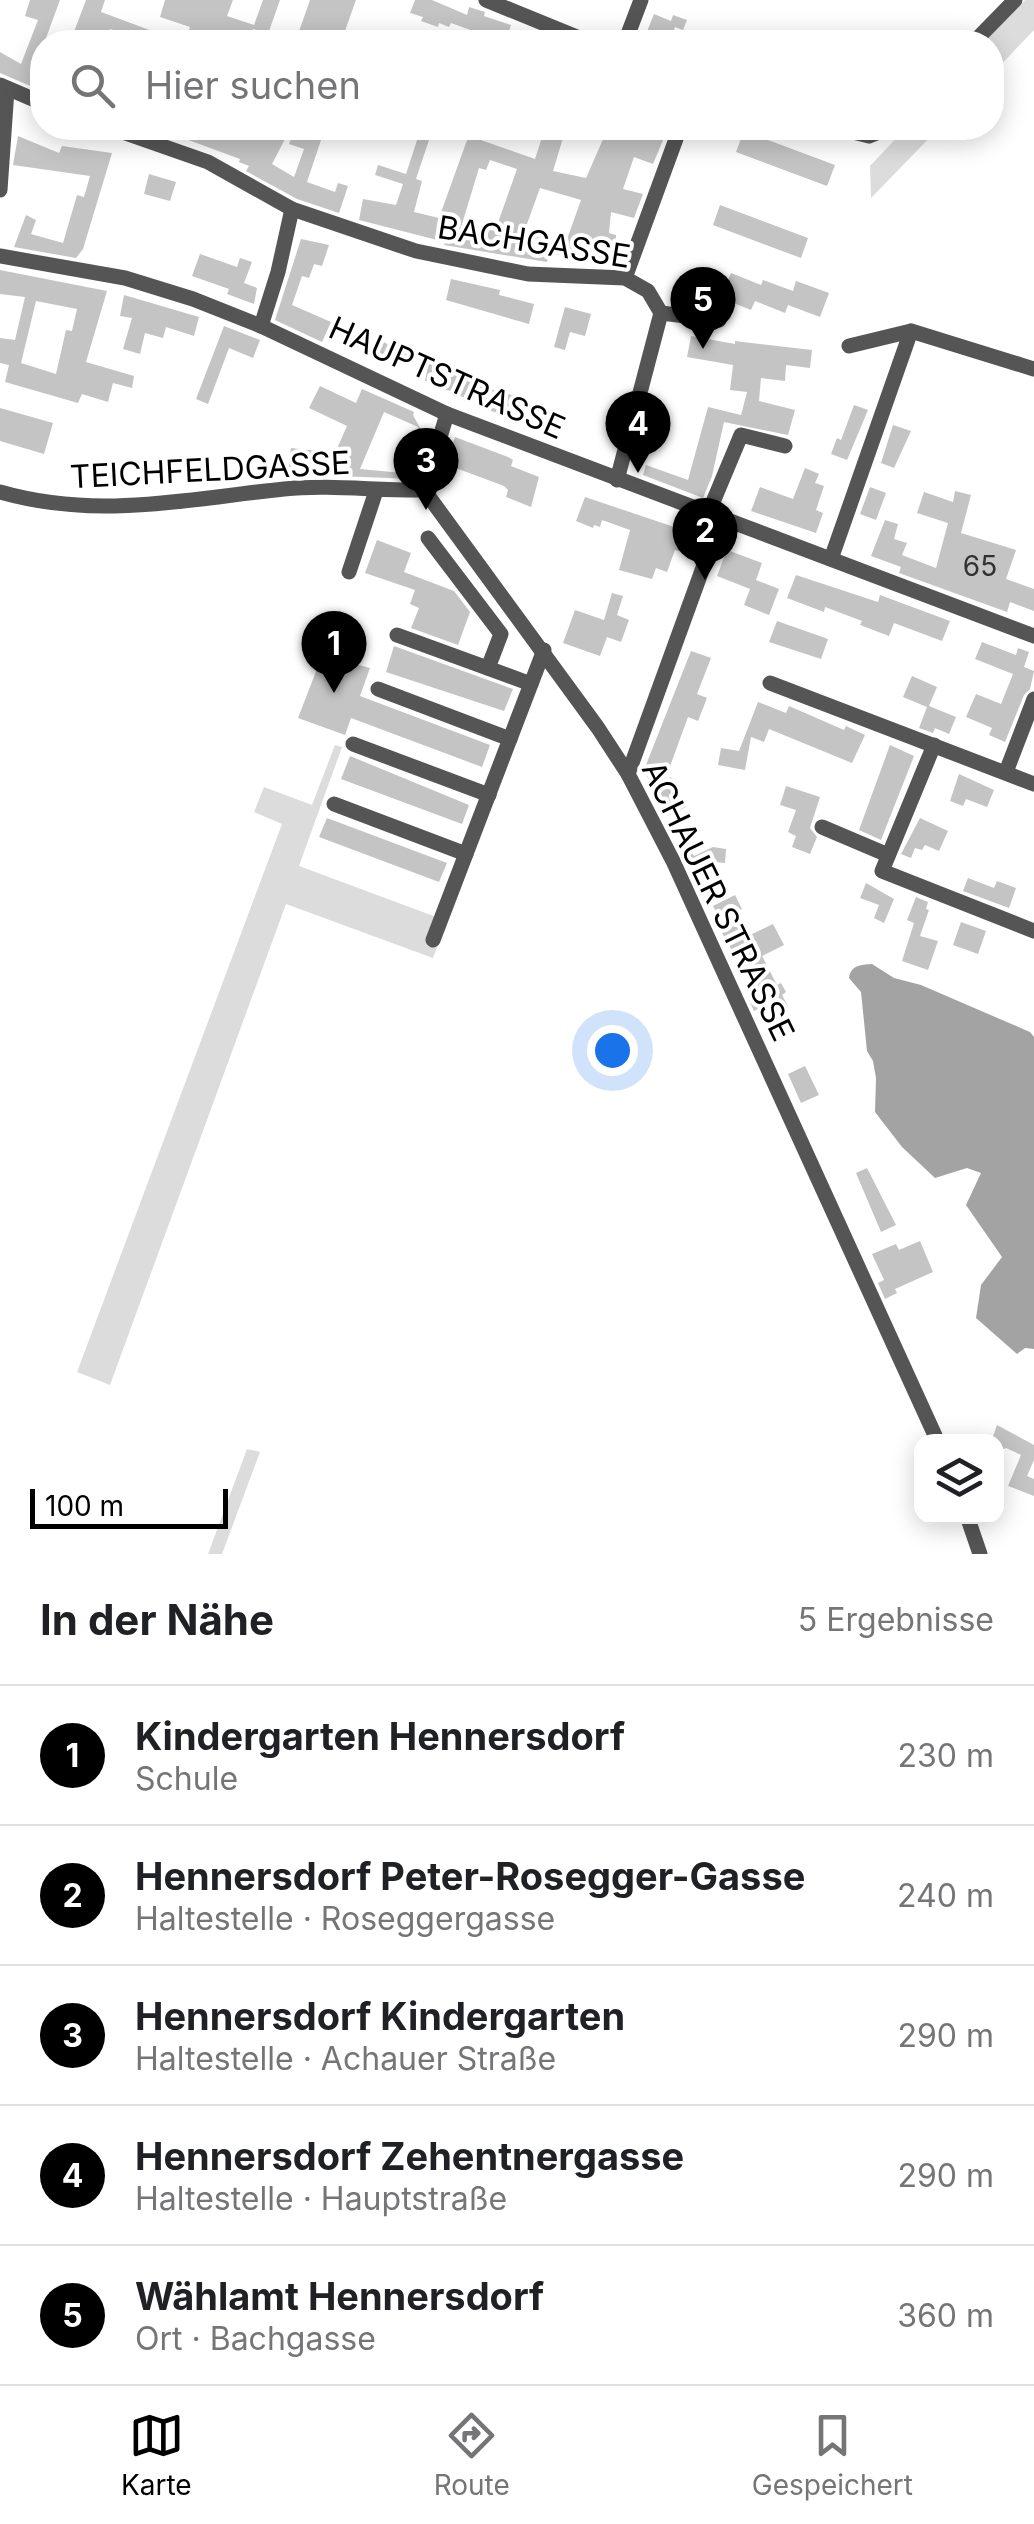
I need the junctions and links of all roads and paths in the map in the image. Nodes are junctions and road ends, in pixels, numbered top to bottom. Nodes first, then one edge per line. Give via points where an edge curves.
1 (486, 0) edge
2 (641, 0) edge
3 (1015, 0) edge
4 (560, 30) edge
5 (630, 30) edge
6 (986, 30) edge
7 (3, 88) edge
8 (30, 98) edge
9 (145, 140) edge
10 (676, 140) edge
11 (0, 190) edge
12 (292, 208) junction
13 (0, 256) edge
14 (625, 278) junction
15 (660, 313) junction
16 (720, 320) dead end
17 (260, 326) junction
18 (911, 331) junction
19 (848, 346) dead end
20 (1034, 369) edge
21 (448, 414) junction
22 (785, 446) dead end
23 (617, 480) junction
24 (424, 490) junction
25 (376, 491) junction
26 (0, 492) edge
27 (714, 516) junction
28 (428, 538) dead end
29 (830, 560) junction
30 (349, 572) dead end
31 (397, 634) dead end
32 (1034, 636) edge
33 (544, 650) junction
34 (488, 668) junction
35 (770, 683) dead end
36 (531, 684) junction
37 (378, 688) dead end
38 (1034, 699) edge
39 (510, 738) junction
40 (352, 744) dead end
41 (934, 745) junction
42 (1006, 772) junction
43 (628, 774) junction
44 (1034, 784) edge
45 (488, 794) junction
46 (334, 804) dead end
47 (822, 827) dead end
48 (466, 854) junction
49 (885, 863) junction
50 (1034, 931) edge
51 (433, 940) dead end
52 (934, 1434) edge
53 (970, 1524) edge
54 (980, 1554) edge

1 - 4 street
2 - 5 street
3 - 6 street
7 - 8 street
7 - 11 street
9 - 12 street, BACHGASSE via 208,162
10 - 14 street
12 - 14 street, BACHGASSE via 416,251 490,267
12 - 17 street
13 - 17 street, HAUPTSTRASSE via 125,278
14 - 15 street, BACHGASSE via 648,290
15 - 16 street
15 - 23 street
17 - 21 street, HAUPTSTRASSE
18 - 19 street
18 - 20 street
18 - 29 street
21 - 23 street, HAUPTSTRASSE
21 - 24 street
22 - 27 street via 741,435
23 - 27 street, HAUPTSTRASSE
24 - 25 street, TEICHFELDGASSE
24 - 33 street, ACHAUER STRASSE
25 - 26 street, TEICHFELDGASSE via 288,488 108,508 64,507
25 - 30 street
27 - 29 street, HAUPTSTRASSE
27 - 43 street
28 - 34 street via 501,634
29 - 32 street, HAUPTSTRASSE
31 - 34 street
33 - 36 street
33 - 43 street, ACHAUER STRASSE
34 - 36 street
35 - 41 street
36 - 39 street
37 - 39 street
38 - 42 street
39 - 45 street
40 - 45 street
41 - 42 street
41 - 49 street
42 - 44 street
43 - 52 street, ACHAUER STRASSE
45 - 48 street
46 - 48 street
47 - 49 street
48 - 51 street
49 - 50 street
53 - 54 street

